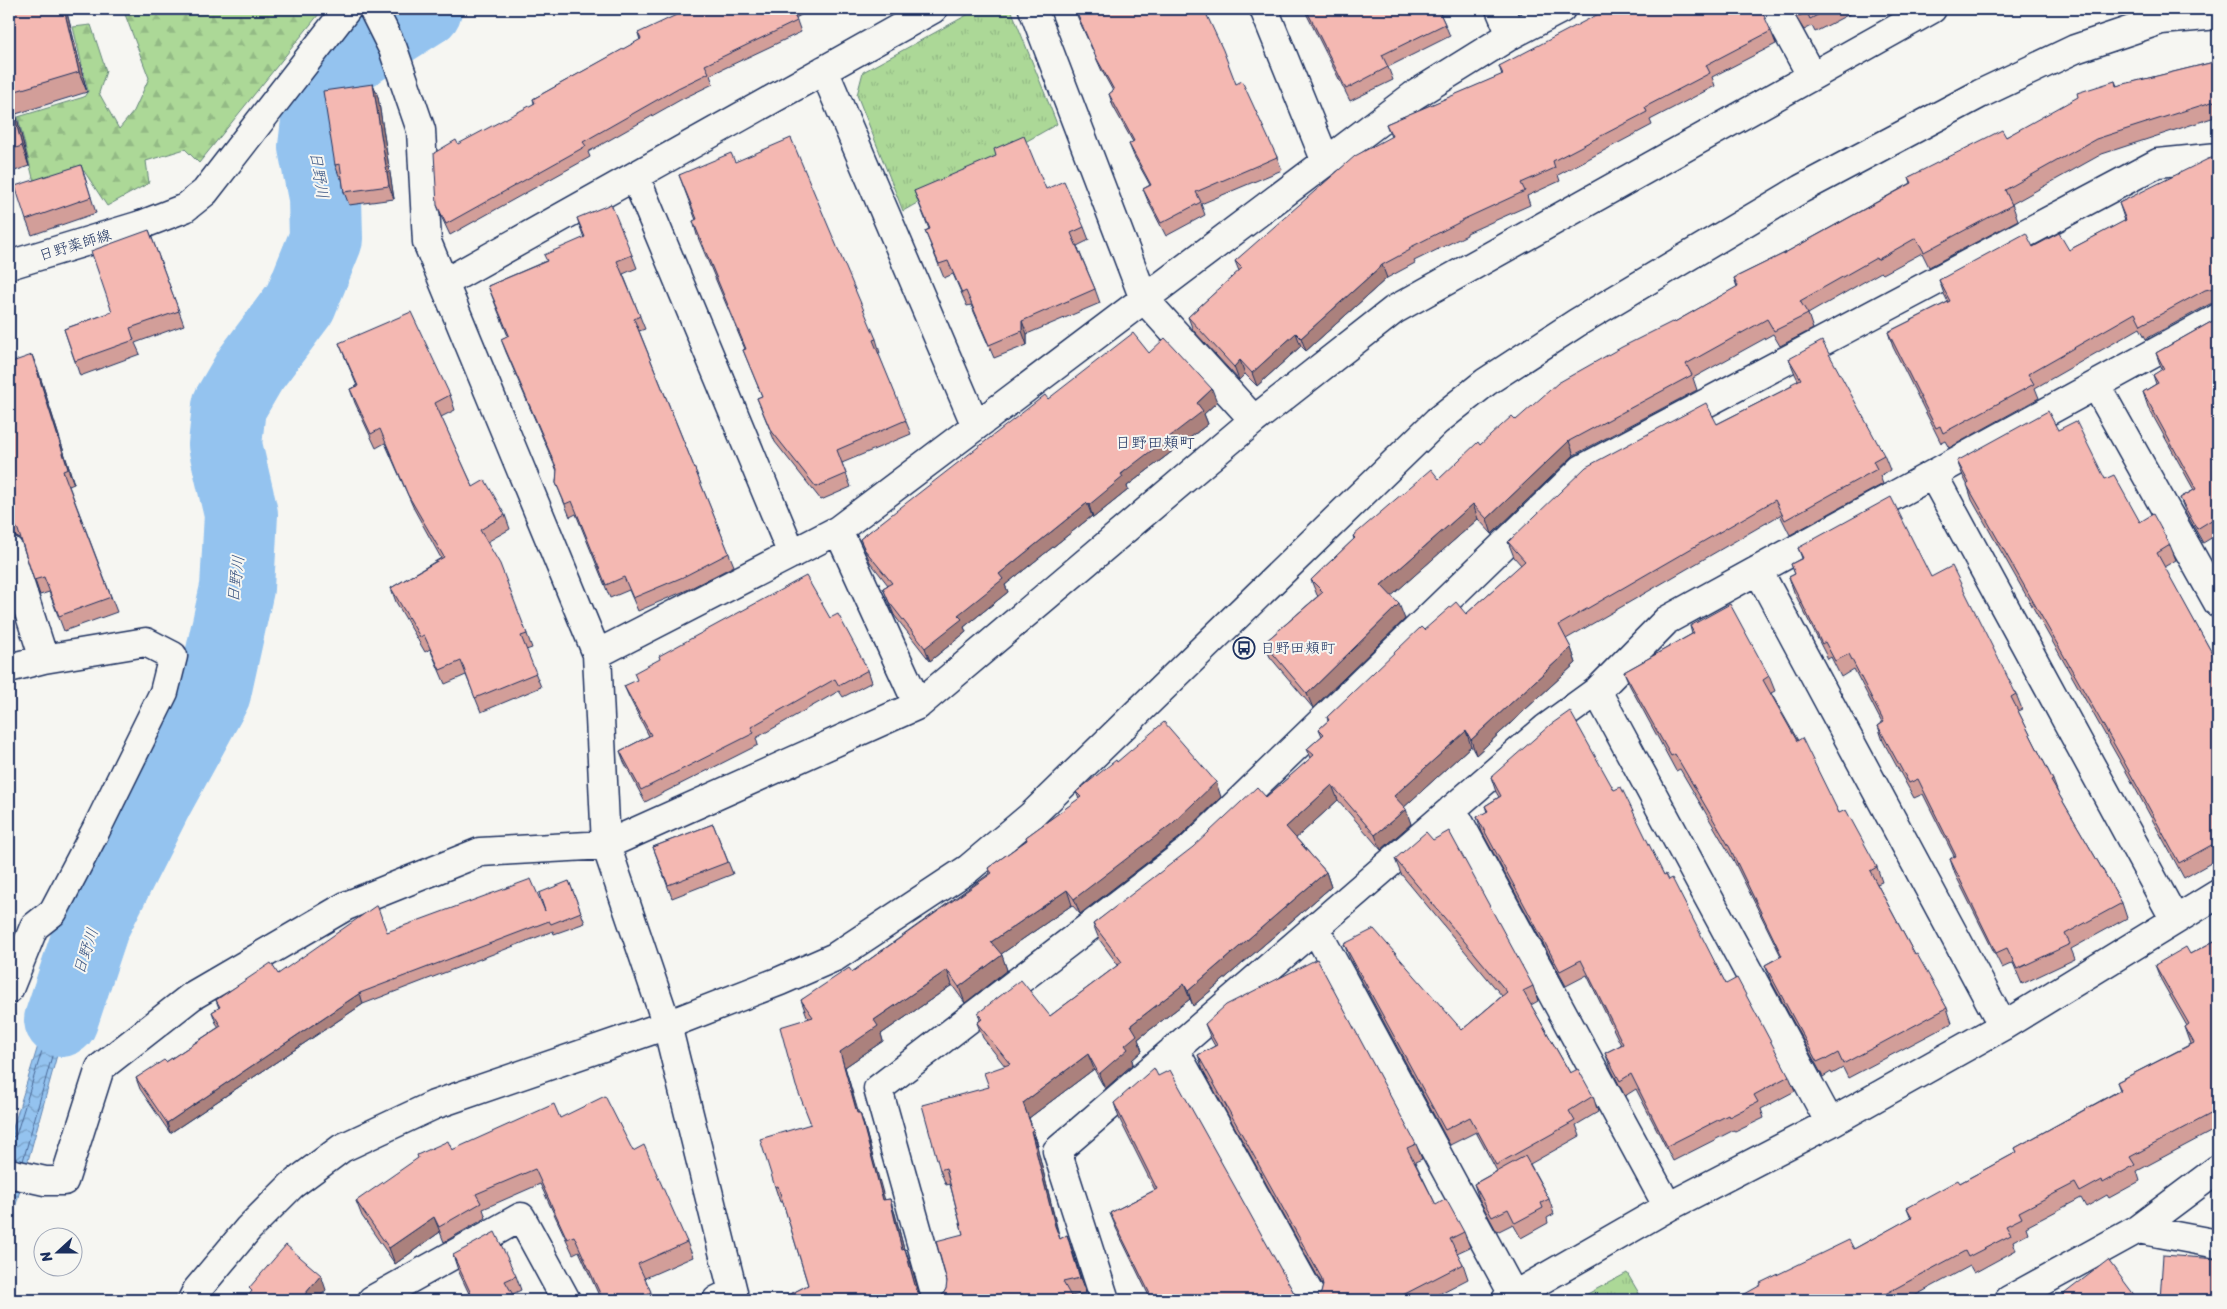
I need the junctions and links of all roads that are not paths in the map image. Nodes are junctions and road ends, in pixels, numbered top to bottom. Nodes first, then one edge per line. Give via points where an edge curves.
1 (365, 9) edge
2 (933, 9) edge
3 (1033, 9) edge
4 (1264, 9) edge
5 (1500, 9) edge
6 (1561, 9) edge
7 (1774, 9) edge
8 (1932, 9) edge
9 (2218, 15) edge
10 (1511, 35) junction
11 (824, 70) junction
12 (1811, 76) junction
13 (2218, 157) edge
14 (1326, 162) junction
15 (635, 176) junction
16 (9, 265) edge
17 (444, 283) junction
18 (1144, 299) junction
19 (2218, 318) edge
20 (2096, 385) junction
21 (1254, 420) junction
22 (976, 426) junction
23 (1933, 475) junction
24 (838, 530) junction
25 (9, 550) edge
26 (792, 554) junction
27 (1758, 570) junction
28 (2218, 603) edge
29 (597, 654) junction
30 (44, 659) junction
31 (9, 668) edge
32 (1597, 691) junction
33 (918, 705) junction
34 (1452, 809) junction
35 (606, 844) junction
36 (2218, 894) edge
37 (2175, 920) junction
38 (1315, 928) junction
39 (9, 989) edge
40 (667, 1025) junction
41 (2002, 1026) junction
42 (1174, 1049) junction
43 (1830, 1123) junction
44 (2218, 1169) edge
45 (9, 1173) edge
46 (1668, 1207) junction
47 (2138, 1229) junction
48 (2218, 1244) edge
49 (1510, 1298) edge
50 (192, 1300) edge
51 (372, 1300) edge
52 (566, 1300) edge
53 (717, 1300) edge
54 (937, 1300) edge
55 (1105, 1300) edge
56 (1313, 1300) edge
57 (2009, 1300) edge

1 - 16 street, 日野薬師線 via 205,192 185,208 141,225
1 - 17 street via 393,49 421,130 427,242
2 - 11 street
3 - 18 street
4 - 14 street
5 - 10 street
6 - 10 street
7 - 12 street
8 - 12 street
9 - 40 street via 2162,20 2074,49 1802,189 1569,327 1486,382 1437,421 1031,816 968,869 835,957
10 - 14 street via 1413,96
11 - 15 street
11 - 22 street
12 - 21 street via 1394,310
13 - 54 street via 2158,163 1582,469 1189,850 878,1089
14 - 18 street
15 - 17 street
15 - 26 street
17 - 29 street
18 - 21 street
18 - 22 street
19 - 20 street
20 - 23 street
20 - 28 street
21 - 33 street
22 - 24 street
23 - 27 street
23 - 37 street
24 - 26 street
24 - 33 street
25 - 30 street
26 - 29 street
27 - 32 street via 1667,620
27 - 41 street
29 - 35 street
30 - 31 street
30 - 39 street via 146,642 173,656 164,692 53,912 34,927
32 - 34 street via 1546,728
32 - 43 street
33 - 35 street
34 - 38 street
34 - 46 street
35 - 40 street
35 - 45 street via 480,852 346,906 192,996 100,1068 64,1181 45,1181
36 - 37 street
37 - 41 street
38 - 42 street
38 - 49 street
40 - 50 street via 434,1105 342,1148 292,1185 248,1229
40 - 53 street via 732,1292
41 - 43 street
42 - 55 street via 1057,1150
42 - 56 street
43 - 46 street
44 - 47 street
46 - 49 street
47 - 48 street
47 - 57 street
51 - 52 street via 521,1217

